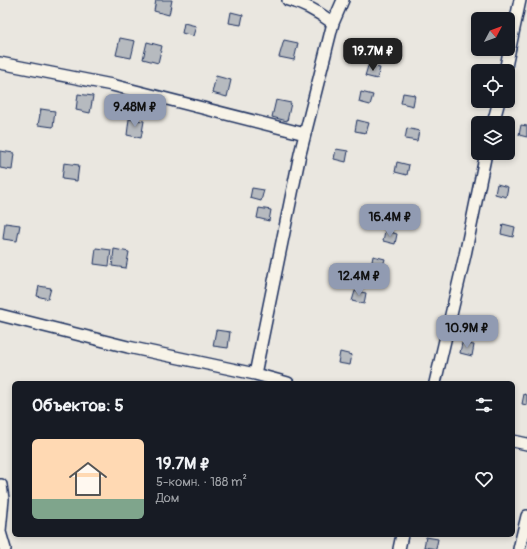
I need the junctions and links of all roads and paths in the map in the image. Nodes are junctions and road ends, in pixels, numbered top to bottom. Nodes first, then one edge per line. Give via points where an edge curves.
1 (288, 0) edge
2 (343, 0) edge
3 (520, 0) edge
4 (333, 23) junction
5 (0, 63) edge
6 (507, 64) edge
7 (305, 134) junction
8 (485, 160) edge
9 (0, 316) edge
10 (255, 374) junction
11 (281, 381) edge
12 (435, 381) edge
13 (515, 441) edge
14 (527, 444) edge
15 (0, 485) edge
16 (527, 516) edge
17 (0, 532) edge
18 (402, 537) edge
19 (5, 549) edge
20 (399, 549) edge
21 (519, 549) edge

1 - 4 street via 302,3
2 - 4 street
3 - 6 street
4 - 7 street
5 - 7 street via 118,86
7 - 10 street
8 - 12 street
9 - 10 street
10 - 11 street
13 - 14 street
15 - 17 street via 3,498
16 - 21 street
17 - 19 street
18 - 20 street

